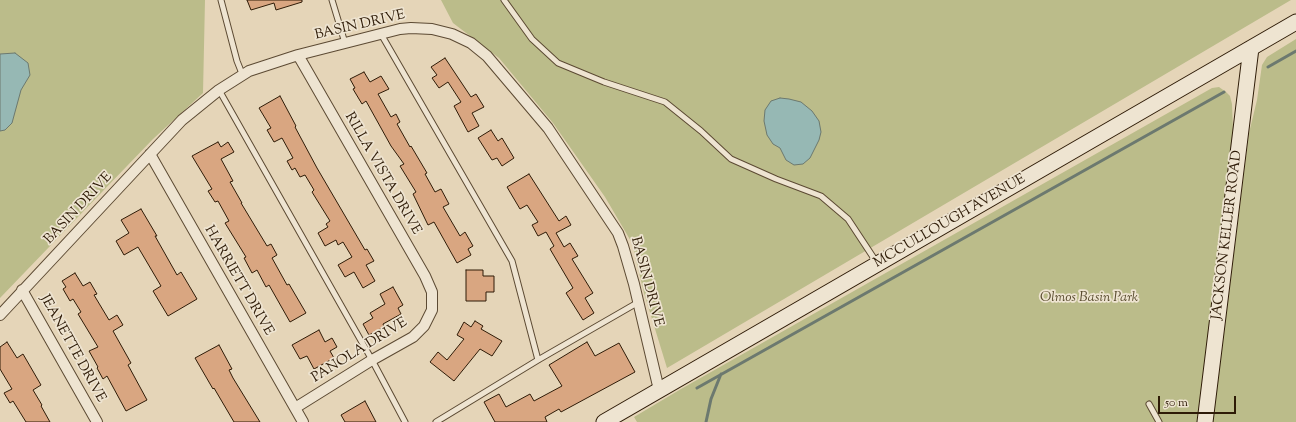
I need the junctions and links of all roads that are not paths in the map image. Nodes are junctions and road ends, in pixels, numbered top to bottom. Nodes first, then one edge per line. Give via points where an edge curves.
1 (221, 0) edge
2 (332, 0) edge
3 (503, 0) edge
4 (1296, 22) edge
5 (381, 34) junction
6 (345, 43) junction
7 (1251, 48) junction
8 (298, 55) junction
9 (243, 76) junction
10 (219, 90) junction
11 (150, 154) junction
12 (877, 264) junction
13 (22, 290) junction
14 (637, 303) junction
15 (432, 310) joint
16 (0, 315) edge
17 (372, 360) junction
18 (538, 360) junction
19 (659, 390) junction
20 (1149, 404) dead end
21 (295, 408) junction
22 (97, 422) edge
23 (303, 422) edge
24 (405, 422) edge
25 (436, 422) edge
26 (604, 422) edge
27 (1159, 422) edge
28 (1205, 422) edge

1 - 9 lane
2 - 6 lane
3 - 12 lane via 532,39 558,63 604,82 665,102 731,159 821,196 848,219
4 - 7 main road, MCCULLOUGH AVENUE
5 - 6 street, BASIN DRIVE
5 - 14 street, BASIN DRIVE via 411,28 432,29 452,34 471,43 487,56 548,128 618,233 634,284
5 - 18 lane via 512,261
6 - 8 street, BASIN DRIVE
7 - 12 main road, MCCULLOUGH AVENUE
7 - 28 main road, JACKSON KELLER ROAD
8 - 9 street, BASIN DRIVE via 249,71
8 - 15 street, RILLA VISTA DRIVE via 425,276 432,292
9 - 10 street, BASIN DRIVE
10 - 11 street, BASIN DRIVE via 182,120
10 - 17 lane
11 - 13 street, BASIN DRIVE
11 - 21 street, HARRIETT DRIVE
12 - 19 main road, MCCULLOUGH AVENUE
13 - 16 street, BASIN DRIVE
13 - 22 street, JEANETTE DRIVE
14 - 18 lane
14 - 19 street, BASIN DRIVE
15 - 17 street, PANOLA DRIVE via 424,326 413,337
17 - 21 street, PANOLA DRIVE
17 - 24 lane
18 - 25 lane
19 - 26 main road, MCCULLOUGH AVENUE
20 - 27 lane
21 - 23 street, HARRIETT DRIVE

